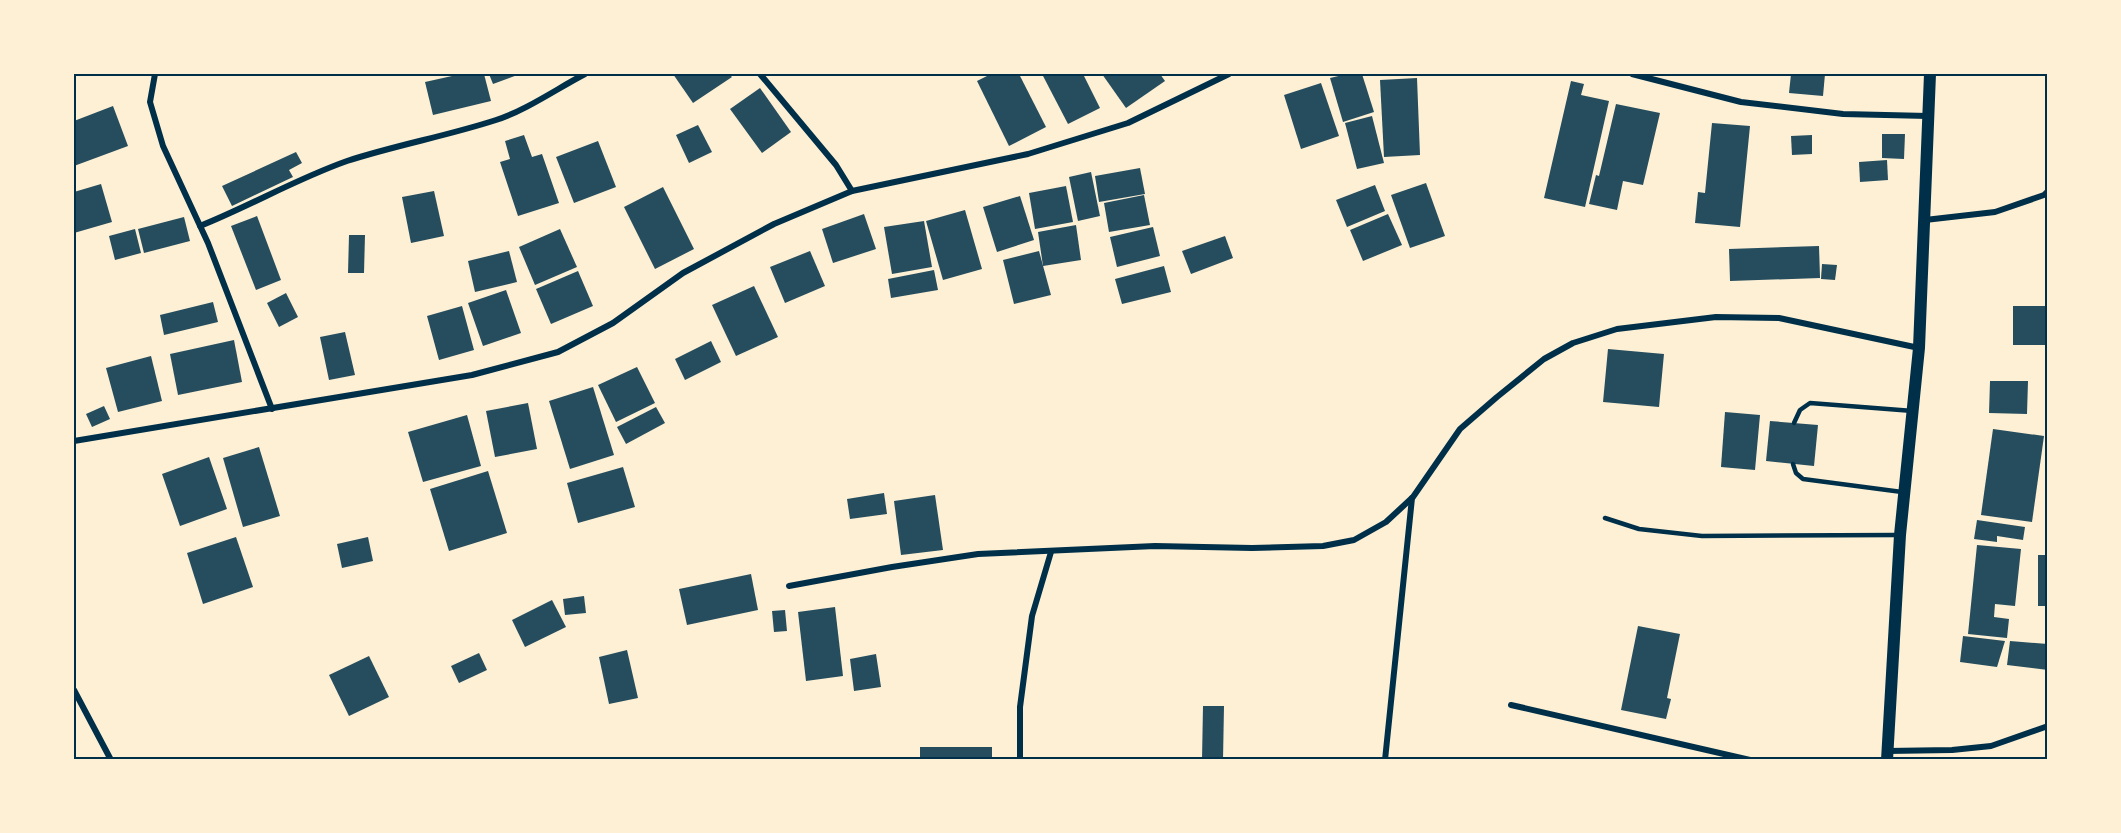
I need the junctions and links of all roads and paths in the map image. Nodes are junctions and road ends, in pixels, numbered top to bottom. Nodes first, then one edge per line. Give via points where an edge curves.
1 (155, 74) edge
2 (585, 74) edge
3 (760, 74) edge
4 (1229, 74) edge
5 (1632, 74) edge
6 (1930, 74) edge
7 (1929, 117) junction
8 (852, 191) junction
9 (2048, 191) edge
10 (1924, 220) junction
11 (201, 226) junction
12 (1918, 348) junction
13 (272, 410) junction
14 (1912, 411) junction
15 (1794, 423) dead end
16 (74, 441) edge
17 (1793, 464) dead end
18 (1905, 492) junction
19 (1413, 497) junction
20 (1605, 518) dead end
21 (1900, 535) junction
22 (1051, 552) junction
23 (789, 586) dead end
24 (74, 690) edge
25 (1511, 705) dead end
26 (2048, 726) edge
27 (1887, 755) edge
28 (111, 759) edge
29 (1020, 759) edge
30 (1385, 759) edge
31 (1750, 759) edge

1 - 11 street via 150,102 163,146
2 - 11 street via 499,120 346,162
3 - 8 street via 836,165
4 - 8 street via 1117,127 1028,154
5 - 7 street via 1741,102 1843,114
6 - 7 main road
7 - 10 main road
8 - 13 street via 774,224 683,273 613,323 558,352 472,375
9 - 10 street via 1995,212
10 - 12 main road
11 - 13 street
12 - 14 main road
12 - 19 street via 1779,318 1716,317 1617,329 1573,342 1544,359 1497,397 1460,429
13 - 16 street
14 - 15 lane via 1810,403 1800,410
14 - 18 main road
17 - 18 lane via 1803,479
18 - 21 main road
19 - 22 street via 1386,522 1354,540 1323,546 1155,546
19 - 30 street
20 - 21 lane via 1639,530 1702,536
21 - 27 main road
22 - 23 street via 978,554
22 - 29 street via 1032,616 1020,708
24 - 28 street
25 - 31 street
26 - 27 street via 1991,746

